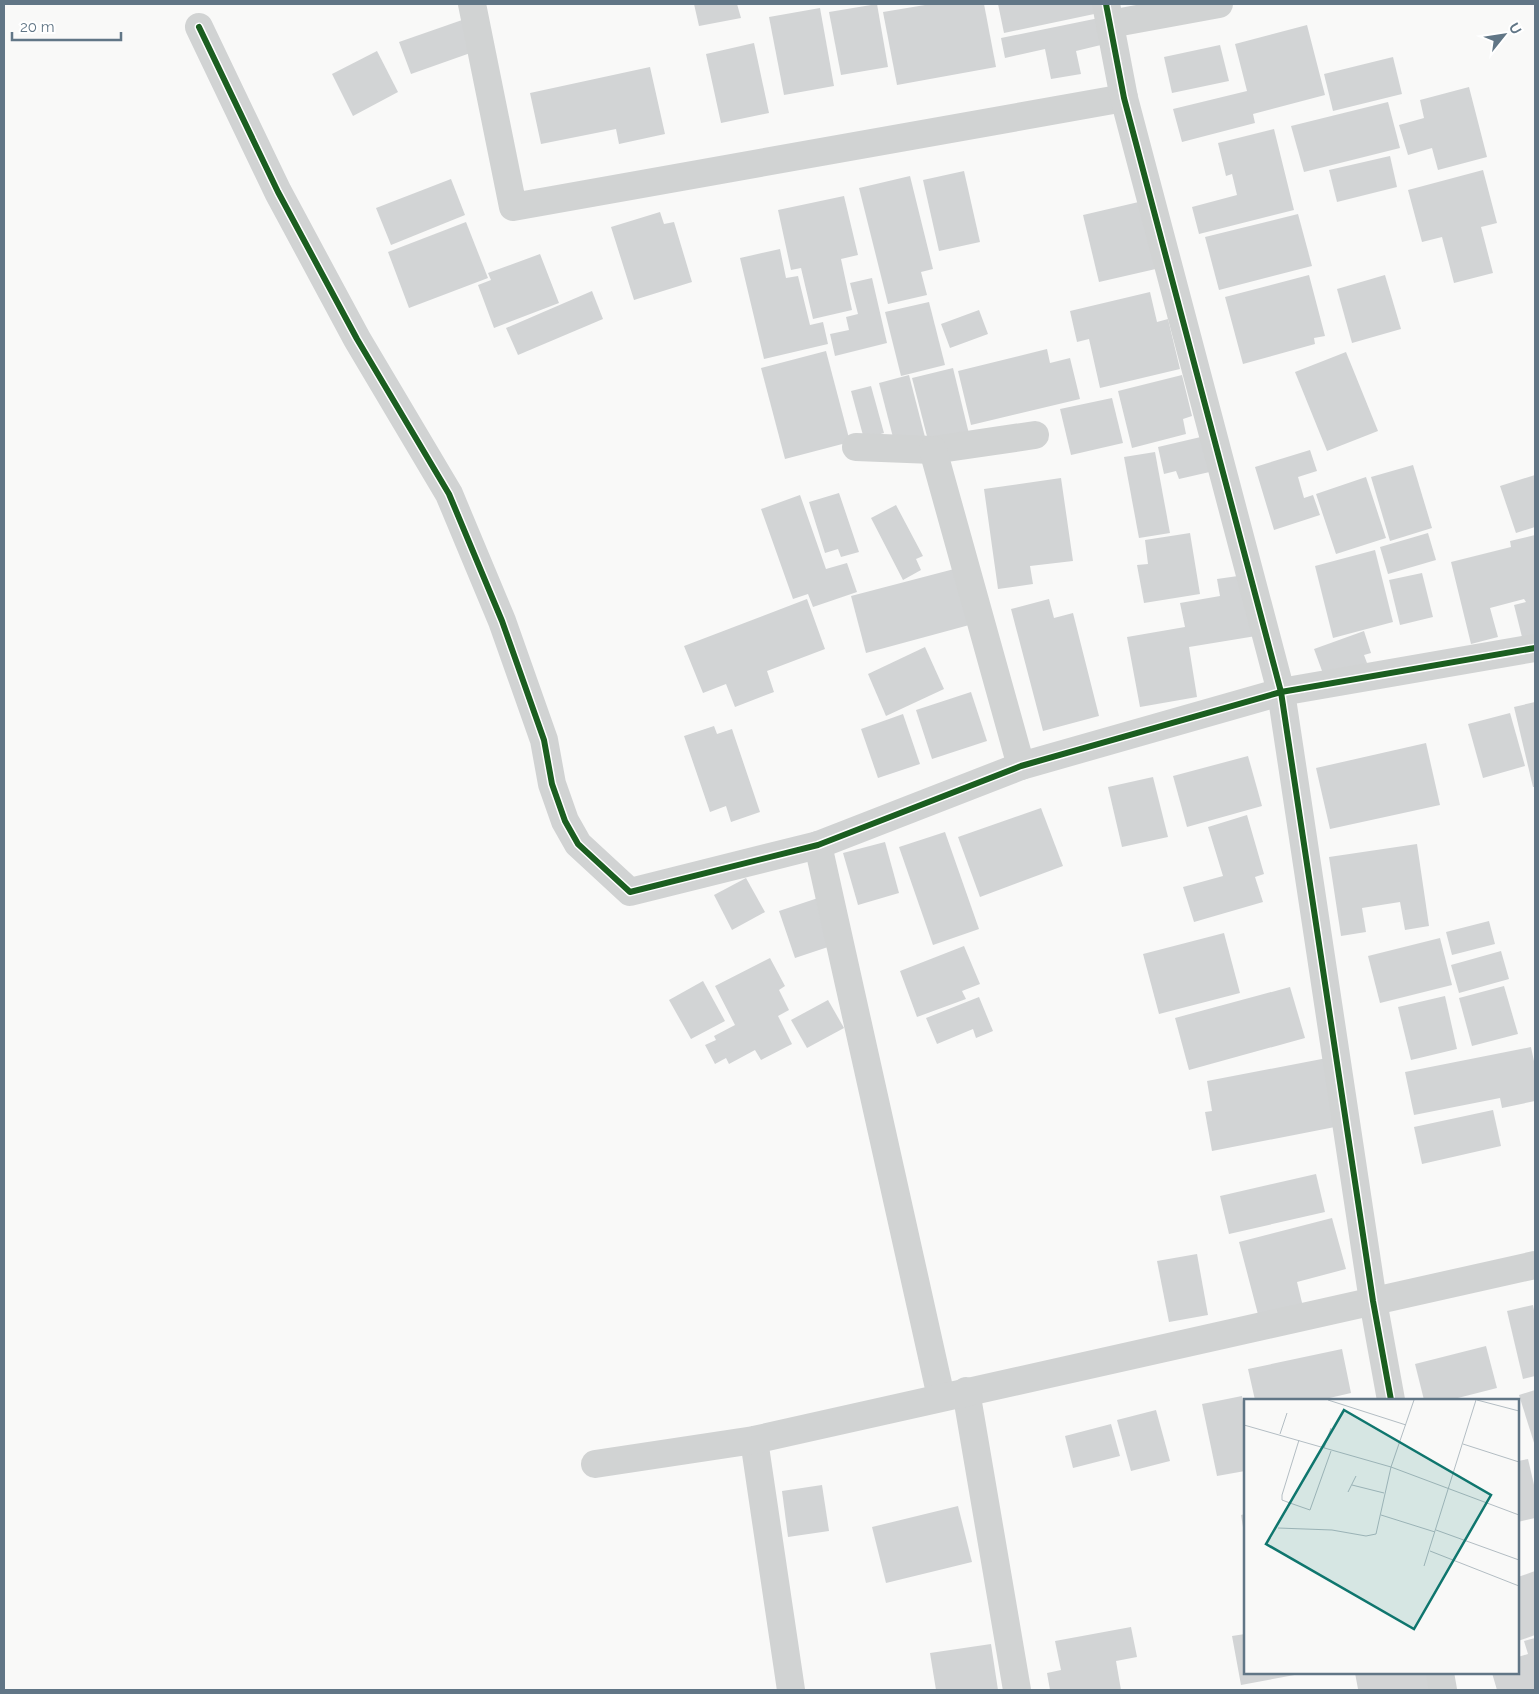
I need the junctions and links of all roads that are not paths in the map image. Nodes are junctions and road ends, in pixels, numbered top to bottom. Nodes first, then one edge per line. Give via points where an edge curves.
1 (472, 4) edge
2 (1220, 4) edge
3 (1108, 14) edge
4 (199, 27) dead end
5 (1124, 98) junction
6 (1035, 435) dead end
7 (856, 447) dead end
8 (933, 450) junction
9 (1535, 648) edge
10 (1281, 692) junction
11 (1021, 766) junction
12 (818, 845) junction
13 (1535, 1265) edge
14 (1373, 1301) junction
15 (954, 1394) junction
16 (1391, 1399) edge
17 (754, 1440) junction
18 (595, 1464) dead end
19 (1440, 1674) edge
20 (791, 1690) edge
21 (1017, 1690) edge
22 (1443, 1690) edge

1 - 5 street via 513,207
2 - 3 street
3 - 5 street
4 - 12 street via 278,192 357,339 449,494 502,620 544,740 552,784 565,821 578,844 630,892
5 - 10 street
6 - 8 street
7 - 8 street
8 - 11 street
9 - 10 street
10 - 11 street
10 - 14 street
11 - 12 street
12 - 15 street
13 - 14 street
14 - 15 street
14 - 16 street
15 - 17 street
15 - 21 street
17 - 18 street
17 - 20 street
19 - 22 street

